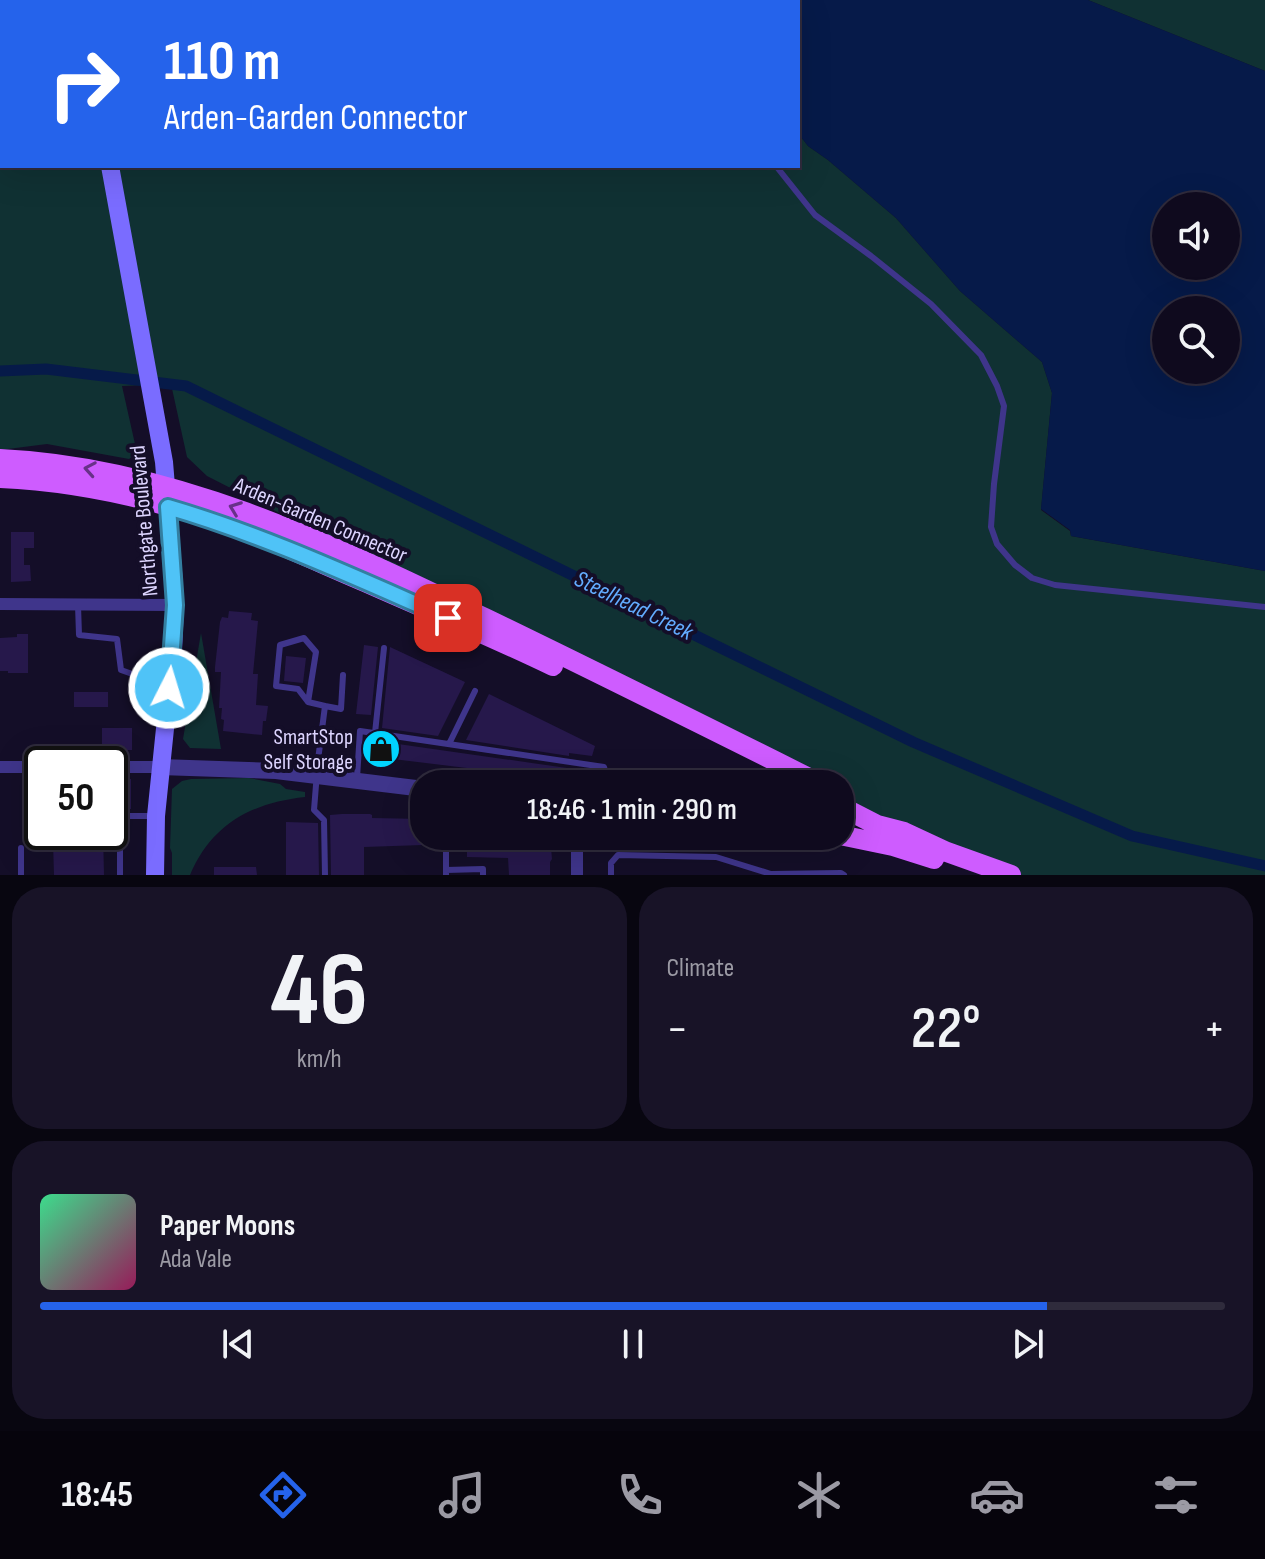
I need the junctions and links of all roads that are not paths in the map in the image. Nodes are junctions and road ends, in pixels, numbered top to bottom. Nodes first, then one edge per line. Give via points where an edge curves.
1 (110, 168) edge
2 (778, 168) edge
3 (0, 459) edge
4 (0, 478) edge
5 (167, 496) junction
6 (78, 603) junction
7 (0, 604) edge
8 (175, 605) junction
9 (1265, 607) edge
10 (384, 648) dead end
11 (343, 675) dead end
12 (169, 688) junction
13 (475, 691) dead end
14 (308, 702) junction
15 (325, 706) junction
16 (375, 733) junction
17 (449, 744) junction
18 (0, 767) edge
19 (24, 767) edge
20 (128, 767) edge
21 (160, 767) junction
22 (605, 770) edge
23 (766, 770) edge
24 (793, 770) edge
25 (316, 776) junction
26 (357, 781) junction
27 (410, 787) edge
28 (854, 801) edge
29 (854, 813) edge
30 (156, 816) junction
31 (904, 832) junction
32 (854, 838) edge
33 (21, 848) dead end
34 (446, 850) edge
35 (577, 850) edge
36 (985, 867) junction
37 (446, 872) edge
38 (21, 875) edge
39 (120, 875) edge
40 (155, 875) edge
41 (325, 875) edge
42 (483, 875) edge
43 (577, 875) edge
44 (611, 875) edge
45 (844, 875) edge
46 (1011, 875) edge

1 - 5 main road, Northgate Boulevard
2 - 9 lane via 815,215 931,304 981,355 1004,406 991,527 997,544 1015,565 1032,578 1055,585
5 -> 3 main road, Arden-Garden Connector via 86,468
4 - 5 main road, Arden-Garden Connector
5 - 8 main road, Northgate Boulevard
5 - 23 main road, Arden-Garden Connector via 476,630
24 -> 5 main road, Arden-Garden Connector via 394,575 242,510
6 - 7 street
6 - 8 street
6 - 12 lane via 79,635 117,639 121,670
8 - 12 main road, Northgate Boulevard
10 - 16 lane
11 - 15 lane via 341,709
12 - 21 main road, Northgate Boulevard
13 - 17 lane
14 - 14 lane via 298,689 276,686 280,645 304,638 316,652
14 - 15 lane
15 - 25 lane
16 - 17 lane
16 - 26 lane via 360,731
17 - 22 lane
18 - 19 street
20 - 21 street
21 - 25 street
21 - 30 main road, Northgate Boulevard
25 - 26 street
25 - 41 lane via 314,810 324,820
26 - 27 street
28 - 31 main road
29 - 31 main road
30 - 39 lane via 120,816
30 - 40 main road, Northgate Boulevard
31 - 36 main road
32 - 36 main road via 950,864
33 - 38 lane
34 - 37 lane
35 - 43 street
36 - 46 main road
37 - 42 lane via 483,869
44 - 45 lane via 618,855 716,857 771,874

